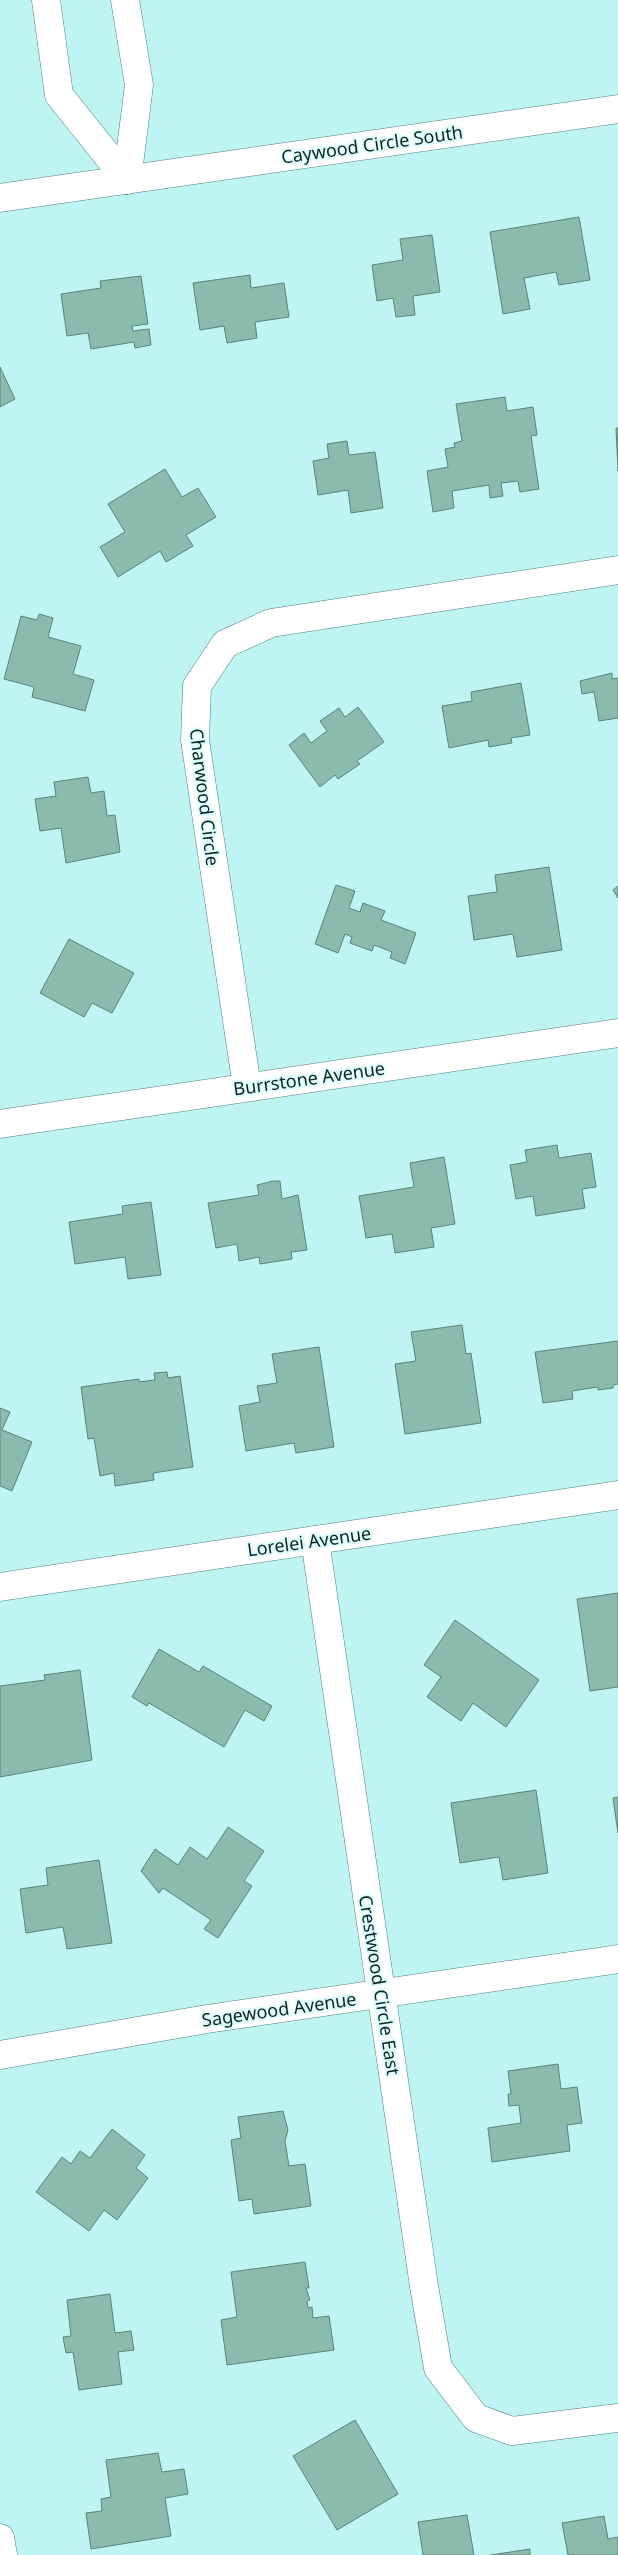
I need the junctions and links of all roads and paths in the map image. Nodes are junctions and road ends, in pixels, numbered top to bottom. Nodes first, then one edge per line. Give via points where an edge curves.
1 (46, 0) edge
2 (125, 0) edge
3 (618, 109) edge
4 (127, 180) junction
5 (0, 198) edge
6 (618, 570) edge
7 (618, 1033) edge
8 (247, 1087) junction
9 (0, 1124) edge
10 (618, 1495) edge
11 (314, 1540) junction
12 (0, 1587) edge
13 (618, 1959) edge
14 (380, 1994) junction
15 (0, 2055) edge
16 (618, 2418) edge
17 (0, 2538) edge
18 (2, 2555) edge

1 - 4 street via 58,94
2 - 4 street via 139,85
3 - 4 street, Caywood Circle South
4 - 5 street, Caywood Circle South
6 - 8 street, Charwood Circle via 271,623 225,644 197,686 195,740
7 - 8 street, Burrstone Avenue
8 - 9 street, Burrstone Avenue
10 - 11 street, Lorelei Avenue
11 - 12 street, Lorelei Avenue
11 - 14 street, Crestwood Circle East
13 - 14 street, Sagewood Avenue
14 - 15 street, Sagewood Avenue via 206,2019
14 - 16 street, Crestwood Circle East via 438,2368 476,2418 512,2431
17 - 18 street

